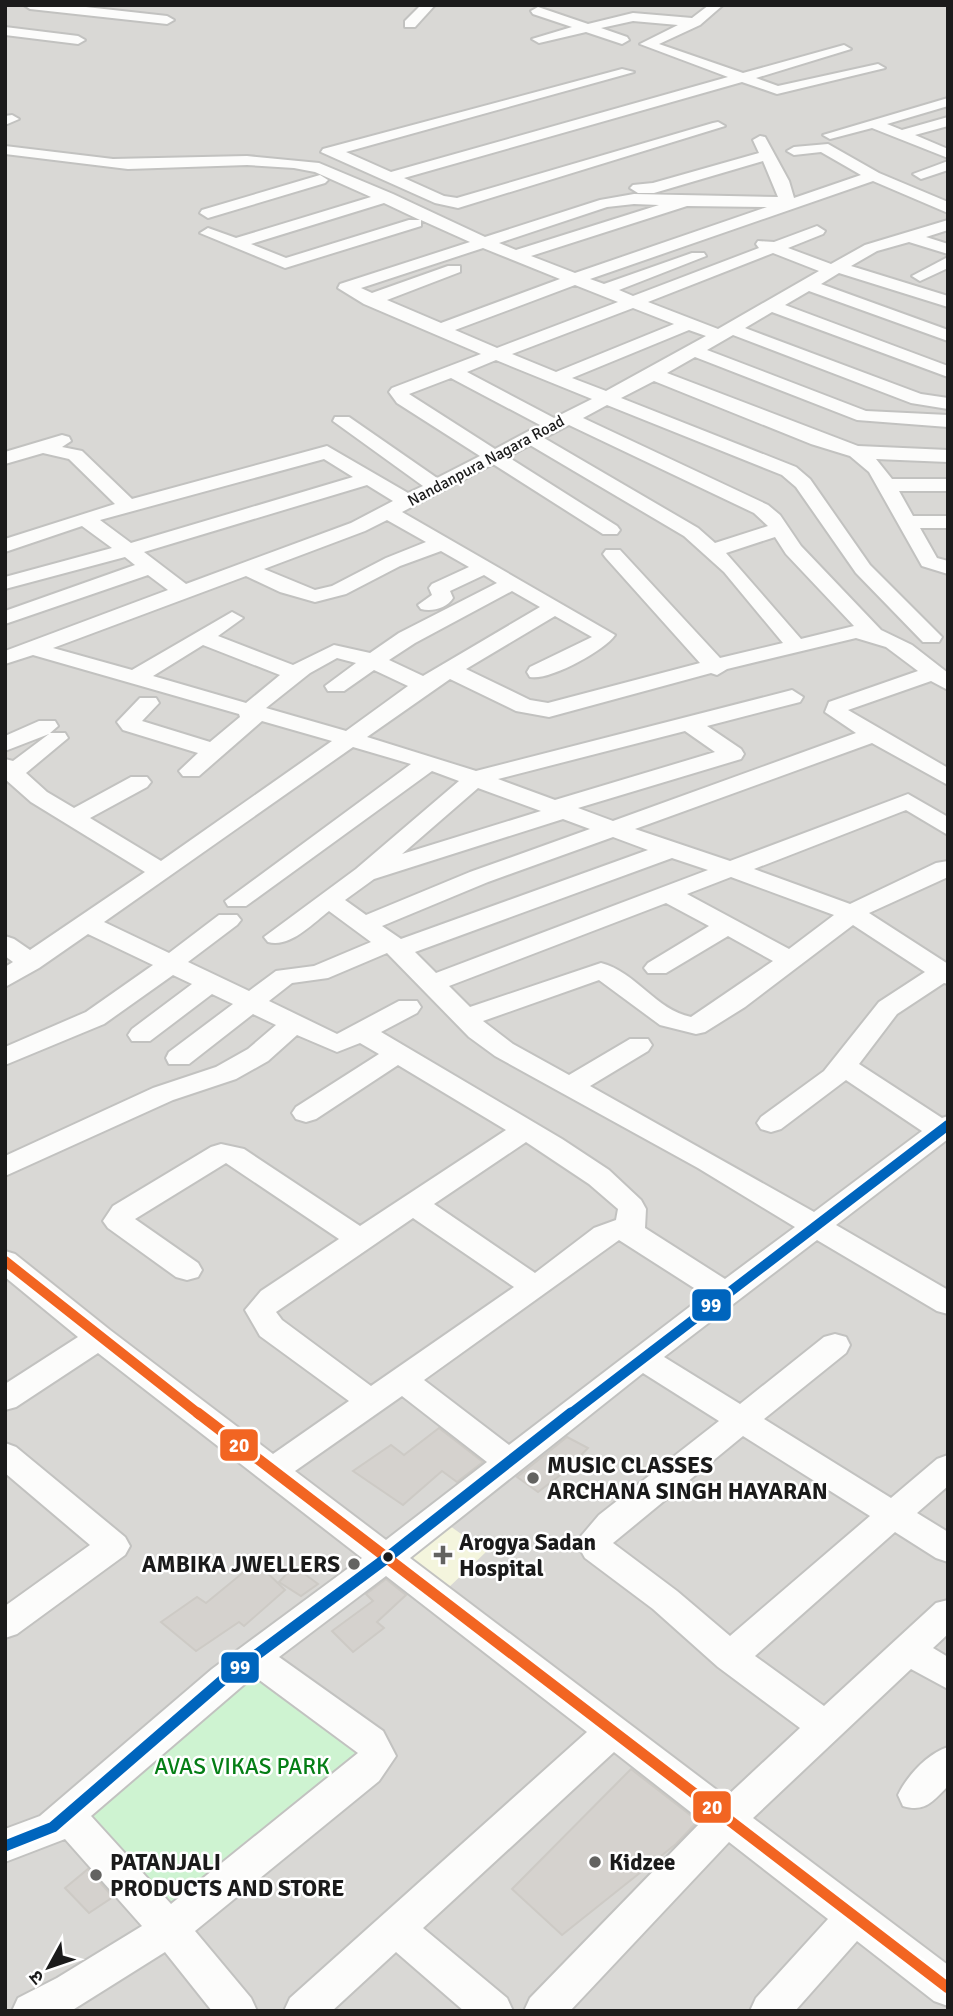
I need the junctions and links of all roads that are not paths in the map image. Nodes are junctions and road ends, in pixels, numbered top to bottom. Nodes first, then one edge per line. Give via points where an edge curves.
1 (30, 5) edge
2 (429, 5) edge
3 (717, 5) edge
4 (538, 11) dead end
5 (167, 20) dead end
6 (695, 22) junction
7 (410, 24) dead end
8 (585, 27) junction
9 (5, 31) edge
10 (539, 39) dead end
11 (78, 40) dead end
12 (622, 40) dead end
13 (844, 49) dead end
14 (878, 68) dead end
15 (627, 72) dead end
16 (741, 78) junction
17 (948, 102) edge
18 (948, 121) edge
19 (873, 123) junction
20 (718, 126) dead end
21 (830, 135) dead end
22 (899, 135) junction
23 (948, 142) edge
24 (931, 148) junction
25 (5, 150) edge
26 (332, 151) junction
27 (794, 151) dead end
28 (948, 154) edge
29 (149, 163) joint
30 (292, 165) junction
31 (948, 165) edge
32 (922, 174) dead end
33 (874, 176) junction
34 (390, 177) junction
35 (320, 180) junction
36 (632, 188) dead end
37 (948, 188) edge
38 (388, 197) junction
39 (925, 198) junction
40 (686, 201) junction
41 (369, 202) junction
42 (791, 202) junction
43 (948, 208) edge
44 (208, 213) dead end
45 (794, 222) dead end
46 (415, 223) junction
47 (948, 225) edge
48 (723, 227) junction
49 (817, 231) dead end
50 (436, 232) dead end
51 (208, 233) dead end
52 (905, 236) junction
53 (749, 238) junction
54 (482, 242) junction
55 (238, 243) junction
56 (771, 247) junction
57 (948, 249) edge
58 (713, 251) dead end
59 (509, 254) junction
60 (948, 262) edge
61 (834, 268) junction
62 (557, 272) junction
63 (920, 276) dead end
64 (574, 279) junction
65 (806, 284) junction
66 (604, 290) junction
67 (370, 300) junction
68 (631, 300) junction
69 (948, 302) edge
70 (769, 305) junction
71 (690, 323) junction
72 (431, 326) junction
73 (942, 330) edge
74 (724, 332) junction
75 (694, 351) junction
76 (496, 354) junction
77 (452, 371) junction
78 (948, 372) edge
79 (653, 374) junction
80 (557, 378) junction
81 (607, 398) junction
82 (948, 404) edge
83 (342, 421) dead end
84 (561, 421) junction
85 (948, 421) edge
86 (74, 438) dead end
87 (530, 438) junction
88 (46, 446) junction
89 (858, 452) junction
90 (948, 456) edge
91 (492, 457) junction
92 (5, 458) edge
93 (347, 464) junction
94 (369, 478) junction
95 (885, 485) junction
96 (948, 485) edge
97 (436, 486) junction
98 (233, 498) dead end
99 (408, 502) junction
100 (128, 506) junction
101 (387, 512) junction
102 (85, 518) junction
103 (906, 522) junction
104 (948, 522) edge
105 (779, 529) junction
106 (610, 530) dead end
107 (440, 544) junction
108 (5, 546) edge
109 (128, 550) junction
110 (715, 550) junction
111 (613, 554) dead end
112 (150, 567) junction
113 (483, 568) junction
114 (948, 568) edge
115 (250, 570) junction
116 (5, 583) edge
117 (510, 584) junction
118 (185, 593) junction
119 (428, 605) dead end
120 (553, 608) junction
121 (5, 618) edge
122 (232, 618) dead end
123 (872, 632) junction
124 (939, 635) edge
125 (201, 637) junction
126 (899, 646) junction
127 (31, 648) junction
128 (798, 648) junction
129 (5, 658) edge
130 (371, 660) junction
131 (717, 668) junction
132 (448, 669) junction
133 (538, 672) dead end
134 (295, 673) junction
135 (941, 678) edge
136 (133, 679) junction
137 (424, 685) junction
138 (336, 686) dead end
139 (792, 697) dead end
140 (148, 703) dead end
141 (253, 713) junction
142 (687, 722) junction
143 (872, 735) junction
144 (352, 738) junction
145 (5, 744) edge
146 (214, 751) junction
147 (429, 762) junction
148 (10, 769) edge
149 (191, 771) dead end
150 (476, 778) junction
151 (948, 778) edge
152 (139, 782) dead end
153 (948, 785) edge
154 (908, 801) junction
155 (562, 808) junction
156 (73, 818) junction
157 (948, 828) edge
158 (617, 830) junction
159 (671, 850) junction
160 (947, 869) edge
161 (734, 870) junction
162 (161, 871) junction
163 (365, 874) junction
164 (668, 894) junction
165 (329, 900) junction
166 (852, 913) junction
167 (86, 923) junction
168 (363, 925) junction
169 (727, 926) junction
170 (277, 937) dead end
171 (5, 944) edge
172 (394, 946) junction
173 (790, 960) junction
174 (30, 963) junction
175 (172, 963) junction
176 (657, 968) dead end
177 (946, 974) edge
178 (5, 979) edge
179 (209, 983) junction
180 (432, 984) junction
181 (249, 1004) junction
182 (408, 1007) dead end
183 (465, 1018) junction
184 (293, 1024) junction
185 (360, 1031) junction
186 (141, 1035) dead end
187 (639, 1045) dead end
188 (397, 1054) junction
189 (5, 1057) edge
190 (179, 1058) dead end
191 (843, 1066) junction
192 (568, 1087) junction
193 (306, 1113) dead end
194 (771, 1123) dead end
195 (944, 1128) edge
196 (525, 1130) junction
197 (5, 1167) edge
198 (415, 1205) junction
199 (816, 1227) junction
200 (629, 1232) junction
201 (361, 1240) junction
202 (5, 1261) edge
203 (187, 1270) dead end
204 (536, 1287) junction
205 (726, 1294) junction
206 (948, 1304) edge
207 (99, 1338) junction
208 (835, 1345) dead end
209 (642, 1358) junction
210 (401, 1379) junction
211 (5, 1398) edge
212 (370, 1401) junction
213 (742, 1420) junction
214 (5, 1455) edge
215 (511, 1463) junction
216 (948, 1467) edge
217 (273, 1470) junction
218 (892, 1514) junction
219 (948, 1549) edge
220 (388, 1557) junction
221 (948, 1613) edge
222 (5, 1623) edge
223 (910, 1651) junction
224 (253, 1657) junction
225 (730, 1657) junction
226 (948, 1675) edge
227 (824, 1726) junction
228 (614, 1730) junction
229 (948, 1762) edge
230 (916, 1795) dead end
231 (67, 1815) junction
232 (728, 1818) junction
233 (5, 1846) edge
234 (855, 1916) junction
235 (395, 1928) junction
236 (169, 1929) junction
237 (948, 1988) edge
238 (32, 2011) edge
239 (237, 2011) edge
240 (304, 2011) edge
241 (494, 2011) edge
242 (544, 2011) edge
243 (770, 2011) edge

1 - 5 street
2 - 7 street
3 - 6 street
4 - 8 street
6 - 8 street via 633,17
6 - 16 street via 647,44
8 - 10 street
8 - 12 street
9 - 11 street
13 - 16 street
14 - 16 street via 786,90
15 - 26 street
16 - 34 street
17 - 19 street
18 - 22 street
19 - 21 street
19 - 22 street
20 - 34 street via 458,203 440,200
22 - 24 street
23 - 24 street
24 - 28 street
25 - 29 street via 109,163
26 - 30 street
26 - 34 street
27 - 33 street via 823,147
29 - 30 street via 235,158
30 - 35 street
30 - 38 street via 344,176
31 - 32 street
33 - 39 street
33 - 42 street
35 - 41 street
35 - 44 street
36 - 42 street via 654,188 764,148
37 - 39 street
38 - 41 street
38 - 54 street
39 - 43 street
40 - 42 street
40 - 54 street via 620,200
40 - 59 street
41 - 46 street
41 - 55 street
42 - 48 street
45 - 53 street
46 - 50 street
46 - 55 street via 285,263
47 - 52 street, Nandanpura Nagara Road
48 - 53 street
48 - 64 street
49 - 56 street
51 - 55 street
52 - 57 street
52 - 61 street, Nandanpura Nagara Road via 871,247
53 - 56 street
54 - 59 street
54 - 67 street via 346,288
56 - 61 street
56 - 68 street
58 - 66 street
59 - 62 street
59 - 67 street
60 - 63 street
61 - 65 street, Nandanpura Nagara Road
61 - 69 street
62 - 64 street
62 - 72 street
64 - 66 street
64 - 72 street
65 - 70 street, Nandanpura Nagara Road
65 - 73 street
66 - 68 street
67 - 72 street
68 - 71 street
68 - 76 street
70 - 74 street, Nandanpura Nagara Road
70 - 78 street
71 - 74 street
71 - 80 street
72 - 76 street
74 - 75 street, Nandanpura Nagara Road
74 - 82 street via 917,399
75 - 79 street, Nandanpura Nagara Road
75 - 85 street via 863,416
76 - 77 street
76 - 80 street
77 - 84 street
77 - 91 street via 402,389 398,395
79 - 81 street, Nandanpura Nagara Road
79 - 89 street
80 - 81 street
81 - 84 street, Nandanpura Nagara Road
81 - 124 street via 789,471 803,483 863,569
83 - 97 street
84 - 87 street, Nandanpura Nagara Road
84 - 105 street via 646,452 761,509
86 - 88 street
87 - 91 street, Nandanpura Nagara Road
87 - 110 street
88 - 92 street
88 - 100 street via 78,457
89 - 90 street
89 - 95 street via 877,469
91 - 97 street, Nandanpura Nagara Road
91 - 106 street via 522,471
93 - 94 street
93 - 98 street
93 - 100 street via 333,454 320,453
94 - 99 street
94 - 109 street
95 - 96 street
95 - 103 street
97 - 99 street, Nandanpura Nagara Road
99 - 101 street, Nandanpura Nagara Road
100 - 102 street
101 - 107 street
101 - 115 street, Nandanpura Nagara Road
102 - 108 street
102 - 109 street
103 - 104 street
103 - 114 street via 929,562
105 - 110 street
105 - 123 street via 793,550
107 - 113 street
107 - 115 street via 339,590 315,596
109 - 112 street
109 - 116 street
110 - 128 street
111 - 131 street
112 - 118 street
112 - 121 street
113 - 117 street
113 - 119 street via 439,588 443,598
115 - 118 street, Nandanpura Nagara Road
117 - 120 street
117 - 130 street
118 - 127 street, Nandanpura Nagara Road
120 - 132 street
120 - 133 street via 604,638
122 - 125 street
123 - 126 street
123 - 128 street
124 - 126 street
125 - 134 street
125 - 136 street
126 - 135 street
127 - 129 street, Nandanpura Nagara Road
127 - 136 street
128 - 131 street
130 - 134 street via 331,651
130 - 137 street
130 - 138 street
131 - 132 street via 549,710 524,706
132 - 137 street
134 - 141 street
135 - 143 street via 837,707 842,717
136 - 141 street
137 - 144 street
139 - 142 street
140 - 146 street via 128,722
141 - 144 street
141 - 146 street
142 - 150 street
142 - 155 street via 733,754
143 - 151 street
143 - 158 street
144 - 147 street
144 - 162 street
145 - 148 street via 52,732
146 - 149 street
147 - 150 street
147 - 175 street
148 - 156 street via 39,797
150 - 155 street
150 - 163 street
152 - 156 street
153 - 154 street
154 - 157 street
154 - 161 street
155 - 158 street
155 - 163 street
156 - 162 street
158 - 159 street
158 - 168 street via 479,877
159 - 161 street
159 - 172 street
160 - 166 street
161 - 164 street
161 - 166 street
162 - 167 street
163 - 165 street
164 - 169 street
164 - 180 street
165 - 168 street
165 - 170 street
166 - 173 street
166 - 177 street
167 - 174 street
167 - 175 street
168 - 172 street
169 - 173 street
169 - 176 street
171 - 174 street
172 - 180 street
172 - 181 street via 319,973 289,974
173 - 183 street via 696,1026 648,1005 601,971
174 - 178 street
175 - 179 street
175 - 189 street via 95,1017
177 - 191 street via 897,999
179 - 181 street
179 - 186 street
180 - 183 street
181 - 184 street
181 - 190 street
182 - 185 street
183 - 192 street via 504,1050
184 - 185 street via 337,1044
184 - 197 street via 258,1055 226,1073 163,1094
185 - 188 street
187 - 192 street
188 - 193 street
188 - 196 street
191 - 194 street
191 - 195 street
192 - 199 street
195 - 199 street
196 - 198 street
196 - 200 street via 571,1157 627,1200 632,1209
198 - 201 street
198 - 204 street
199 - 205 street
199 - 206 street
200 - 204 street via 604,1235
200 - 205 street
201 - 203 street via 234,1155 221,1153 123,1213 118,1221
201 - 212 street via 260,1310 271,1328
202 - 207 street
204 - 210 street
205 - 209 street
207 - 211 street
207 - 217 street
208 - 213 street
209 - 213 street
209 - 215 street
210 - 212 street
210 - 215 street
212 - 217 street
213 - 218 street
213 - 225 street via 593,1542
214 - 222 street via 113,1546
215 - 220 street
216 - 218 street
217 - 220 street
218 - 219 street
218 - 225 street
220 - 224 street
220 - 228 street
221 - 223 street
223 - 226 street
223 - 227 street
224 - 231 street
224 - 236 street via 369,1741 378,1756
225 - 227 street
227 - 232 street
228 - 232 street
228 - 235 street
229 - 230 street
231 - 233 street via 53,1827
231 - 236 street
232 - 234 street
232 - 242 street
234 - 237 street
234 - 243 street
235 - 240 street
235 - 241 street
236 - 238 street
236 - 239 street

